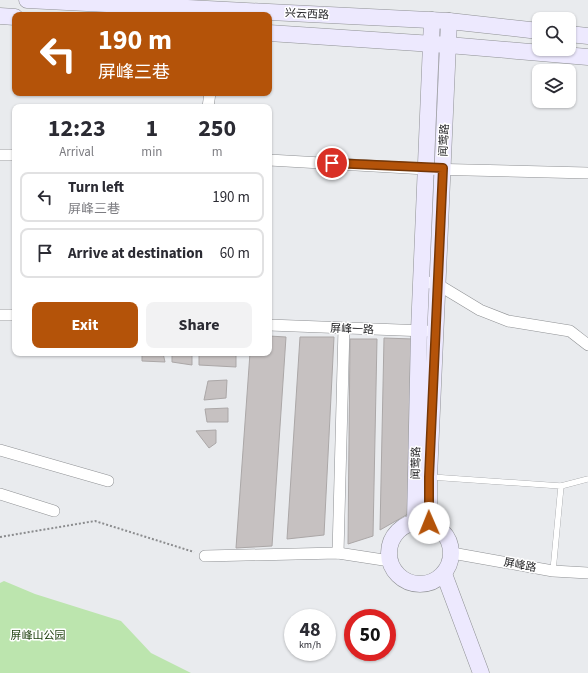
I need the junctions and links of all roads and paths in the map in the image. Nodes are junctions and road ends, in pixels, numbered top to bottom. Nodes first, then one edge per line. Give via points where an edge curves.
1 (27, 0) edge
2 (270, 12) edge
3 (272, 12) edge
4 (0, 16) edge
5 (12, 17) edge
6 (432, 20) junction
7 (449, 21) junction
8 (532, 30) edge
9 (272, 33) edge
10 (576, 35) edge
11 (588, 36) edge
12 (431, 44) junction
13 (448, 45) junction
14 (588, 57) edge
15 (0, 155) edge
16 (12, 155) edge
17 (272, 160) edge
18 (443, 168) junction
19 (426, 169) junction
20 (588, 173) edge
21 (422, 281) junction
22 (437, 284) junction
23 (0, 315) edge
24 (12, 316) edge
25 (272, 325) edge
26 (344, 328) junction
27 (427, 332) junction
28 (588, 345) edge
29 (0, 450) edge
30 (429, 477) junction
31 (588, 479) edge
32 (108, 482) dead end
33 (561, 486) junction
34 (0, 494) edge
35 (54, 511) dead end
36 (422, 523) junction
37 (0, 537) edge
38 (338, 553) junction
39 (452, 553) junction
40 (205, 556) joint
41 (390, 561) junction
42 (553, 571) junction
43 (588, 573) edge
44 (441, 576) junction
45 (471, 673) edge
46 (481, 673) edge

1 - 2 main road, 兴云西路
3 - 6 main road, 兴云西路
4 - 5 main road
6 - 7 main road, 兴云西路
6 - 12 main road, 闻莺路
7 - 8 main road, 兴云西路
7 - 13 main road, 闻莺路
9 - 12 main road, 兴云西路
10 - 11 main road
12 - 13 main road, 兴云西路
12 - 19 main road, 闻莺路
13 - 14 main road, 兴云西路
13 - 18 main road, 闻莺路
15 - 16 street
17 - 19 street
18 - 19 street
18 - 20 street
18 - 22 main road, 闻莺路
19 - 21 main road, 闻莺路
21 - 22 street
21 - 27 main road, 闻莺路
22 - 27 main road, 闻莺路
22 - 28 street via 480,310 508,321 570,331
23 - 24 street
25 - 26 street, 屏峰一路
26 - 27 street, 屏峰一路
26 - 38 street
27 - 30 main road, 闻莺路
27 - 36 main road, 闻莺路
29 - 32 street
30 - 33 lane
30 - 36 main road, 闻莺路
31 - 33 lane
33 - 42 lane
34 - 35 street
36 - 39 main road via 438,527 446,534
36 - 41 main road via 405,526 397,532 391,541
37 - 40 path via 95,521
38 - 40 street
38 - 41 street
39 - 42 street, 屏峰路
39 - 44 main road via 448,567
41 - 44 main road via 401,578 409,582 429,583
42 - 43 street, 屏峰路
44 - 45 main road
44 - 46 main road

